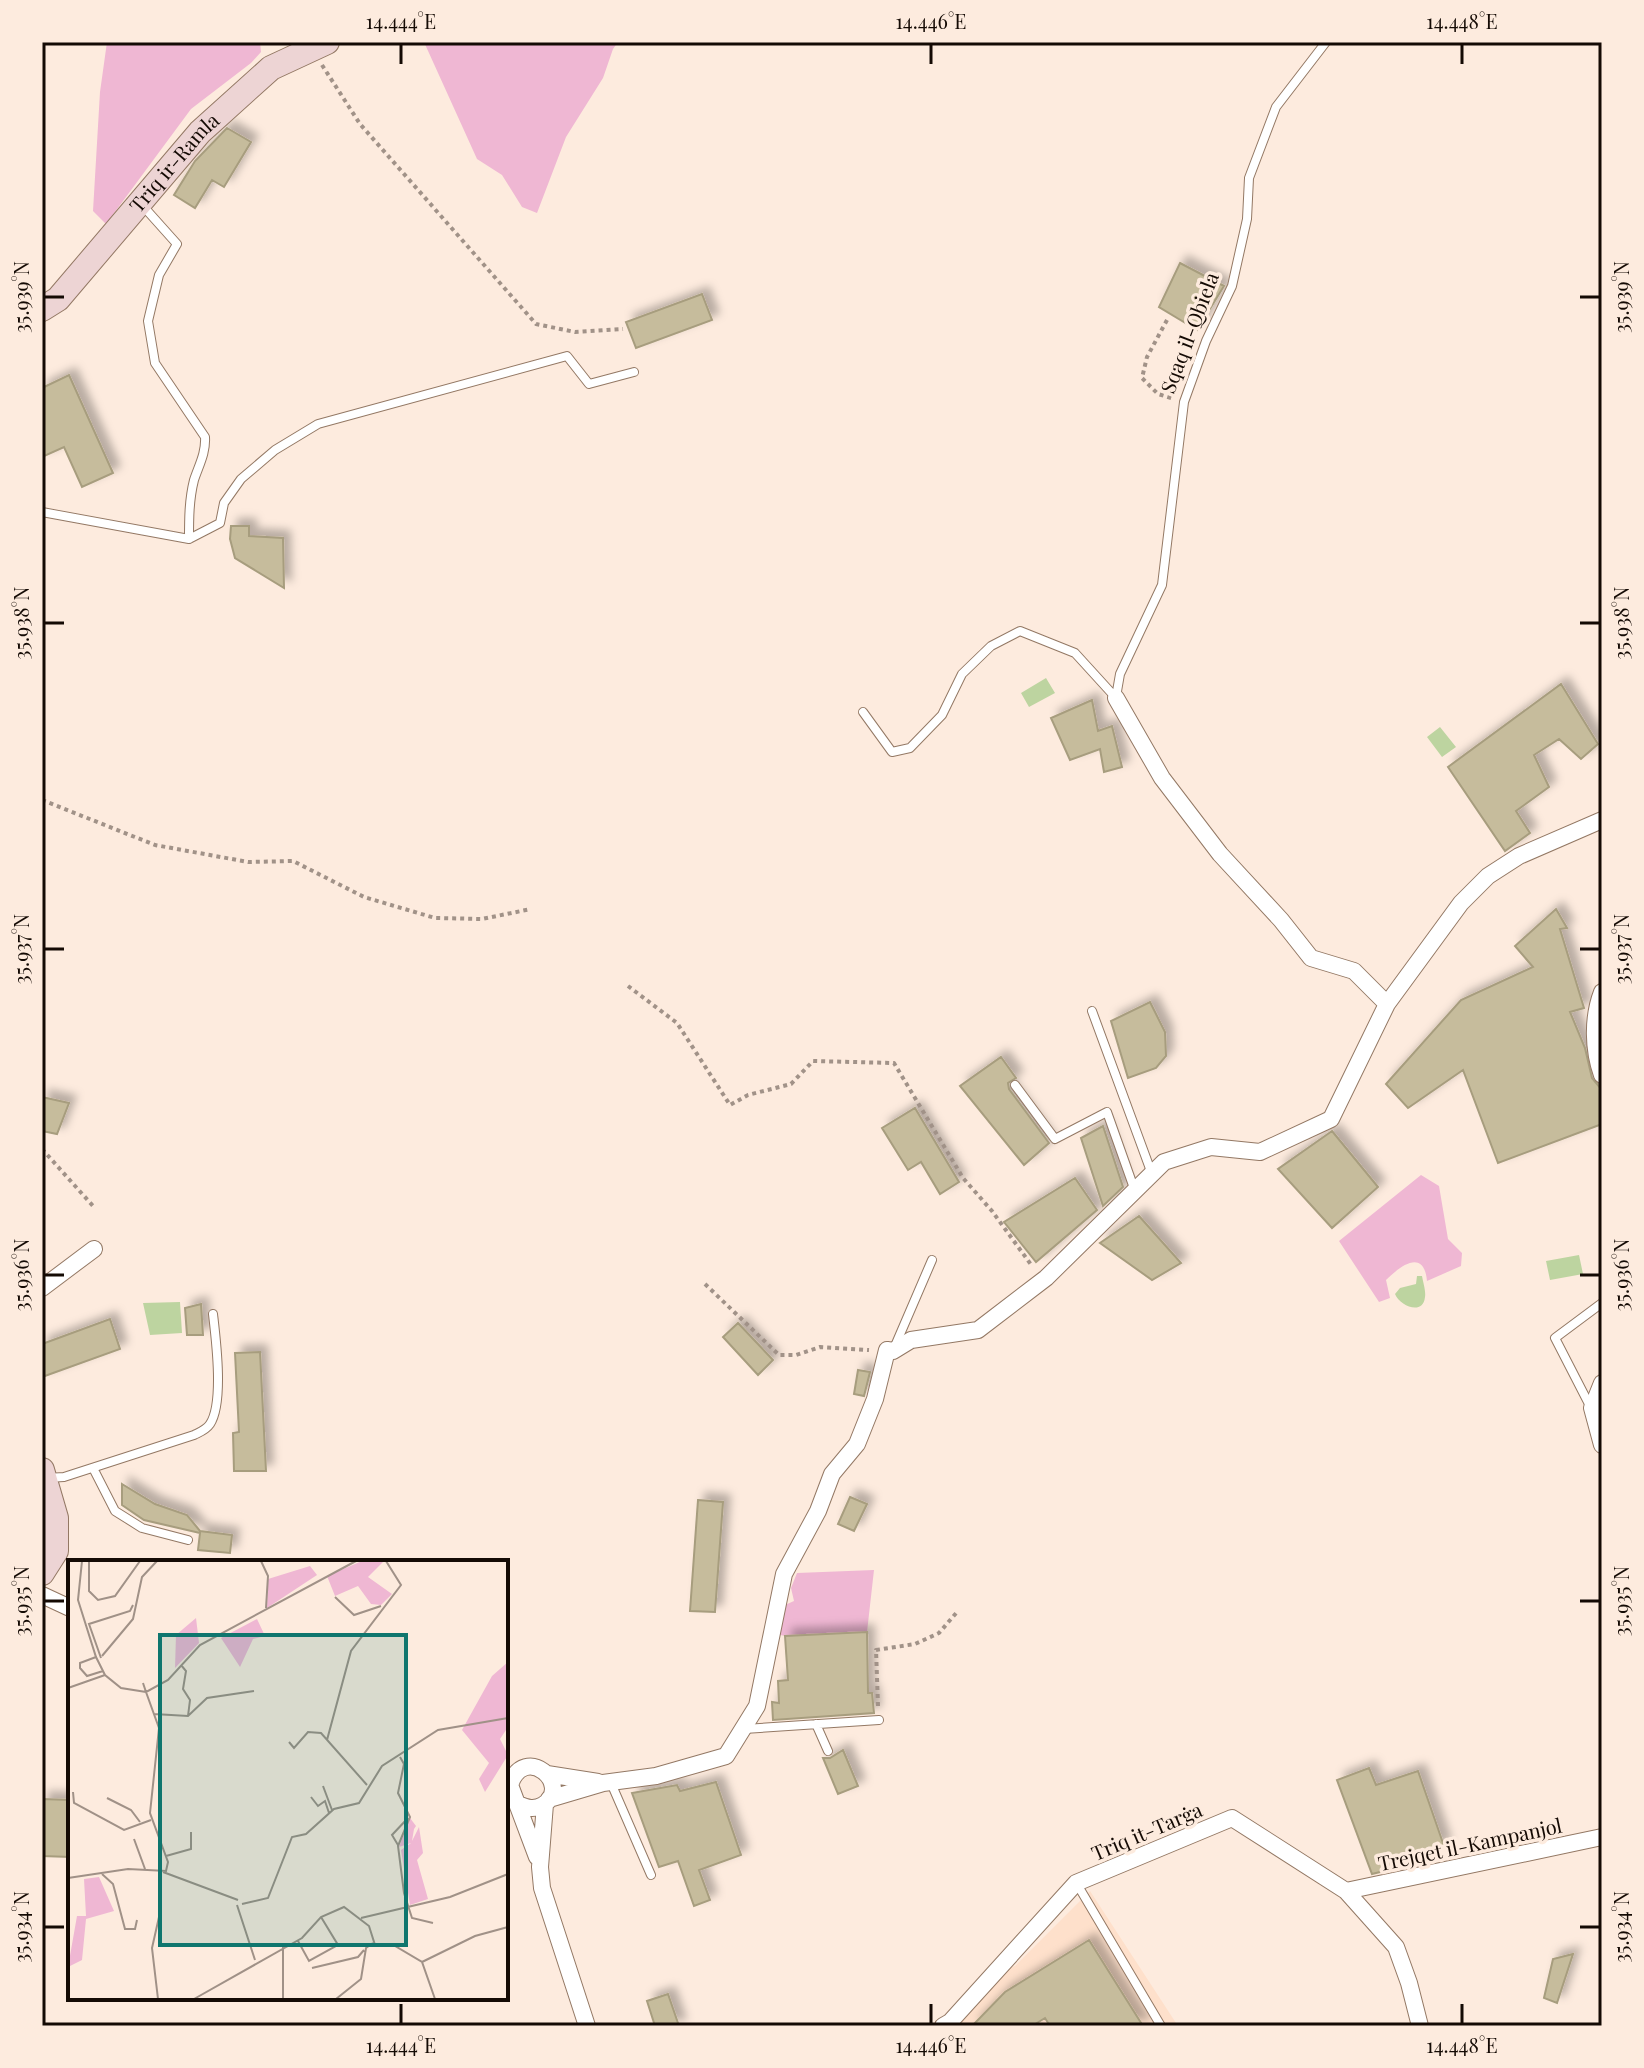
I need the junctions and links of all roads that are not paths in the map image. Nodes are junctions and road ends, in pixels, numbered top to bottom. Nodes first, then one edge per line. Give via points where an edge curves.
1 (1326, 42) edge
2 (320, 46) edge
3 (140, 203) junction
4 (42, 309) edge
5 (634, 372) dead end
6 (42, 512) edge
7 (189, 539) junction
8 (1116, 698) junction
9 (863, 712) dead end
10 (1602, 820) edge
11 (1602, 992) edge
12 (1387, 1004) junction
13 (1092, 1011) dead end
14 (1602, 1075) edge
15 (1015, 1085) dead end
16 (1152, 1174) junction
17 (1135, 1191) junction
18 (94, 1249) dead end
19 (932, 1260) dead end
20 (42, 1288) edge
21 (1602, 1303) edge
22 (213, 1314) dead end
23 (890, 1350) junction
24 (1602, 1383) edge
25 (1592, 1408) junction
26 (1602, 1445) edge
27 (93, 1468) junction
28 (43, 1474) edge
29 (188, 1540) dead end
30 (42, 1573) edge
31 (42, 1595) edge
32 (68, 1607) edge
33 (879, 1720) dead end
34 (816, 1724) junction
35 (743, 1729) junction
36 (828, 1751) dead end
37 (514, 1767) edge
38 (547, 1774) junction
39 (607, 1782) junction
40 (512, 1795) edge
41 (547, 1801) junction
42 (1602, 1837) edge
43 (540, 1867) junction
44 (651, 1875) dead end
45 (1076, 1883) junction
46 (1346, 1891) junction
47 (587, 2026) edge
48 (943, 2026) edge
49 (1161, 2026) edge
50 (1420, 2026) edge

1 - 8 lane, Sqaq il-Qbiela via 1276,107 1249,178 1247,219 1232,286 1184,402 1162,585 1120,674
2 - 3 main road, Triq ir-Ramla via 271,68 200,132
3 - 4 main road, Triq ir-Ramla via 58,299
3 - 7 lane via 177,244 159,275 148,321 155,363 205,437 190,503
5 - 7 lane via 589,384 567,356 318,424 241,479 224,503 220,523
6 - 7 lane
8 - 9 lane via 1075,653 1020,631 991,646 962,674 942,715 910,748 892,752
8 - 12 street via 1162,778 1311,958 1354,971
10 - 12 street via 1519,856 1488,876 1461,903
11 - 14 street via 1595,1056
12 - 16 street via 1331,1119 1260,1152 1211,1147 1164,1162
13 - 16 lane
15 - 17 lane via 1055,1139 1107,1112
16 - 17 street
17 - 23 street via 1046,1278 978,1330 911,1340
18 - 20 street
19 - 23 lane
21 - 25 lane via 1555,1338
22 - 27 lane via 218,1358 214,1415 208,1428
23 - 35 street via 857,1444 832,1474 784,1574 757,1706
24 - 25 street
25 - 26 street
27 - 28 lane via 64,1477
27 - 29 lane via 115,1511 142,1528
28 - 30 main road via 56,1518 56,1551
31 - 32 street
33 - 34 lane
34 - 35 lane
34 - 36 lane
35 - 39 street via 726,1756 656,1776
37 - 38 street via 536,1767
37 - 40 street
38 - 39 street
38 - 41 street via 553,1786
39 - 41 street
39 - 44 lane
40 - 41 street via 532,1809
40 - 43 street
41 - 43 street
42 - 46 street, Trejqet il-Kampanjol
43 - 47 street via 542,1888
45 - 46 street, Triq it-Tarġa via 1232,1818
45 - 48 street, Triq it-Tarġa
45 - 49 lane
46 - 50 street, Triq it-Tarġa via 1396,1947

